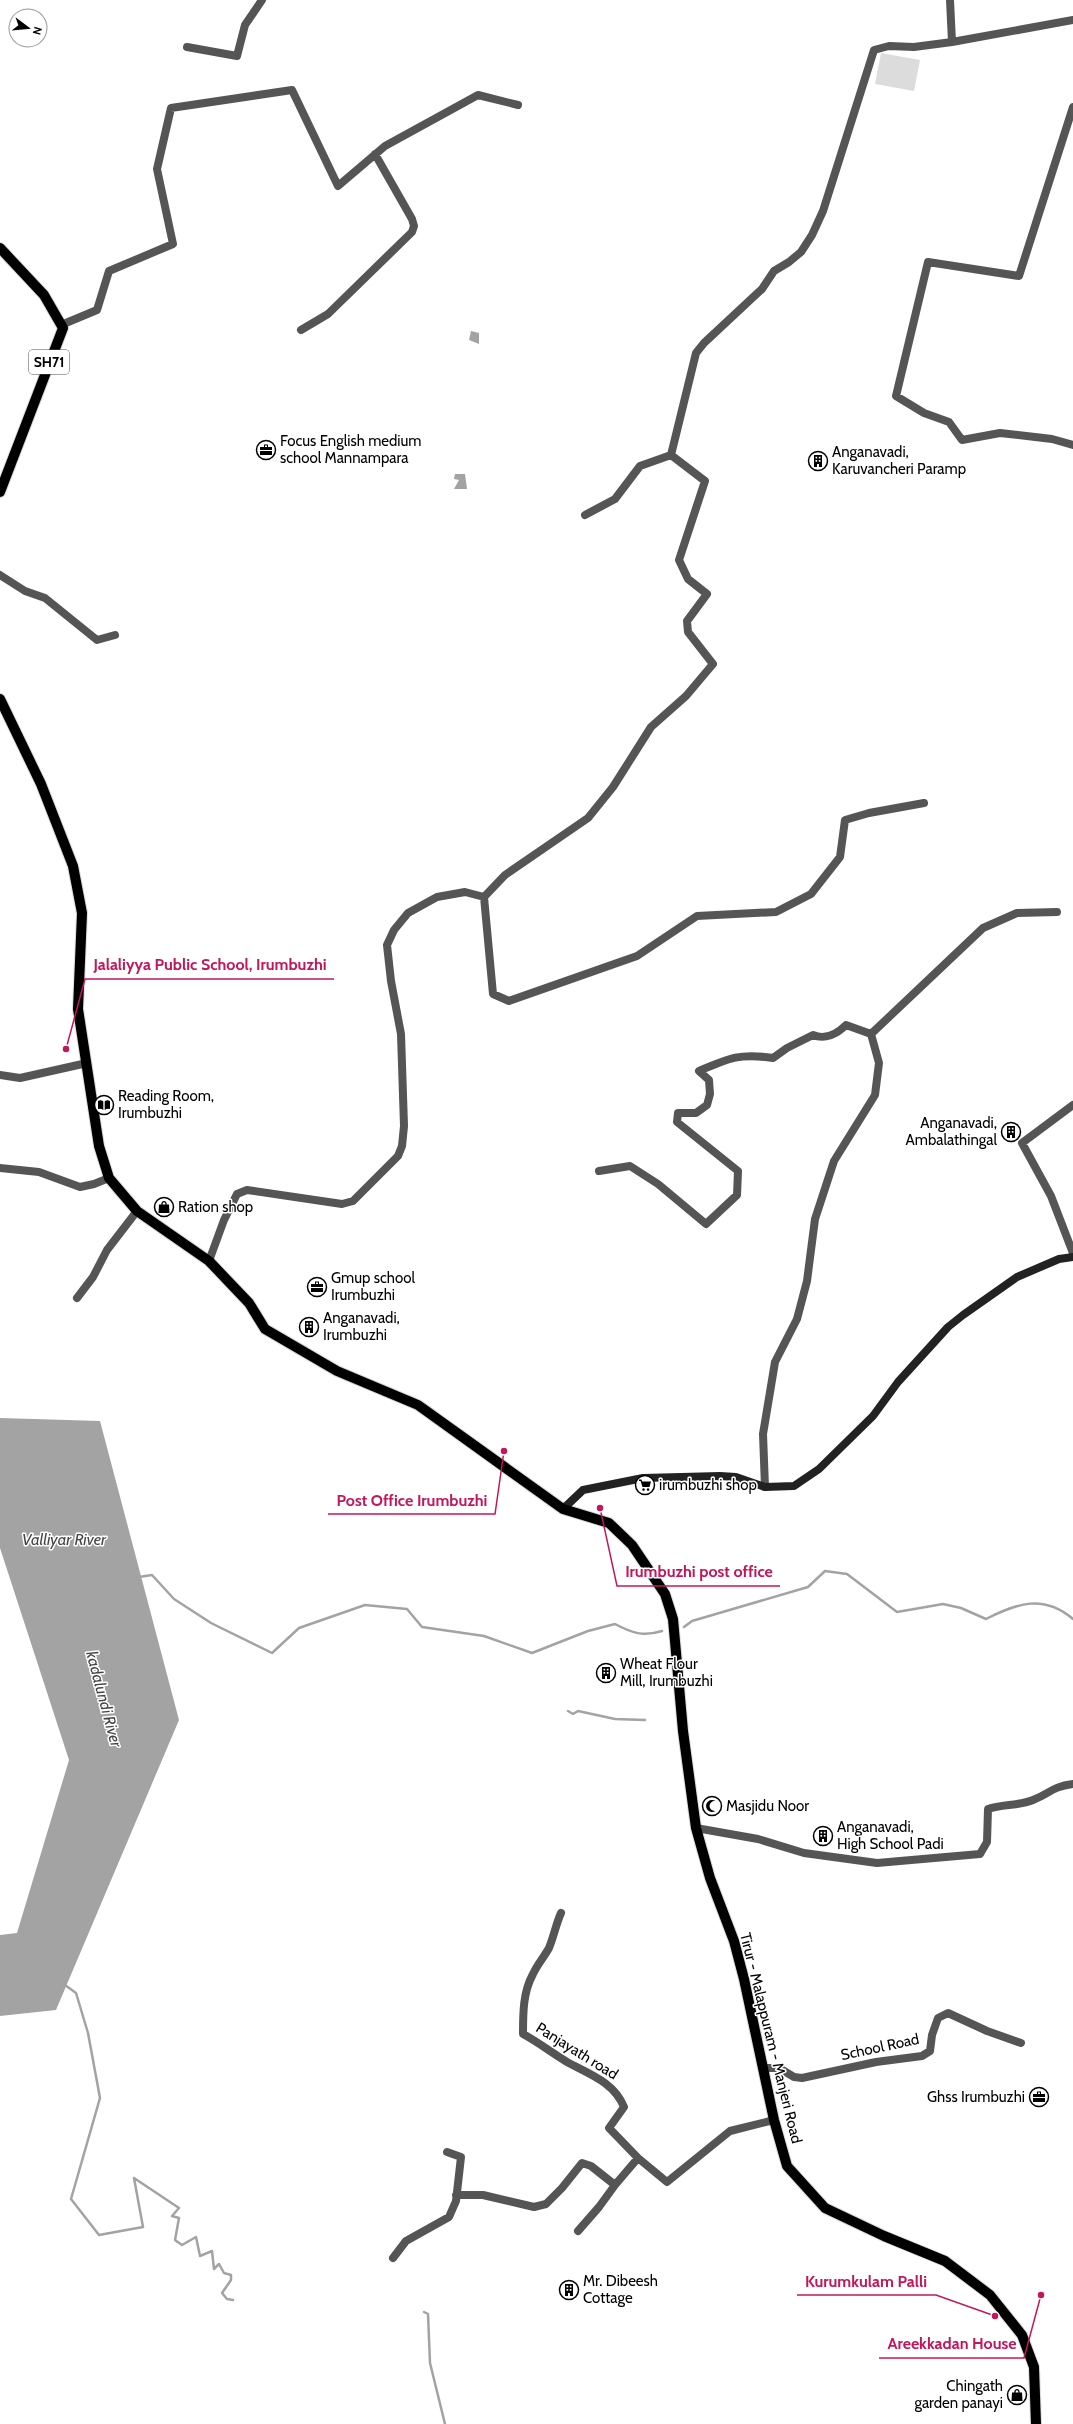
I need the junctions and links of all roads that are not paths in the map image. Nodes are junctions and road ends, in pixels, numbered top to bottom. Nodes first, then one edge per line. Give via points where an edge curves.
1 (262, 0) edge
2 (950, 0) edge
3 (1073, 20) edge
4 (952, 42) junction
5 (187, 47) dead end
6 (518, 105) dead end
7 (1073, 107) edge
8 (375, 154) junction
9 (0, 248) edge
10 (61, 325) junction
11 (301, 330) dead end
12 (1073, 446) edge
13 (671, 455) junction
14 (0, 492) edge
15 (585, 515) dead end
16 (0, 575) edge
17 (115, 635) dead end
18 (0, 699) edge
19 (924, 803) dead end
20 (484, 897) junction
21 (1057, 912) dead end
22 (871, 1034) junction
23 (87, 1063) junction
24 (0, 1075) edge
25 (1073, 1105) edge
26 (0, 1168) edge
27 (599, 1171) dead end
28 (109, 1178) junction
29 (137, 1211) junction
30 (1073, 1253) edge
31 (1073, 1258) edge
32 (209, 1261) junction
33 (77, 1298) dead end
34 (765, 1487) junction
35 (563, 1509) junction
36 (1073, 1784) edge
37 (696, 1828) junction
38 (561, 1913) dead end
39 (1021, 2043) dead end
40 (762, 2068) junction
41 (774, 2120) junction
42 (447, 2152) dead end
43 (638, 2158) junction
44 (615, 2185) junction
45 (456, 2195) junction
46 (578, 2231) dead end
47 (393, 2258) dead end
48 (1036, 2424) edge

1 - 5 street via 245,25 237,56
2 - 4 street
3 - 4 street
4 - 13 street via 914,47 889,46 874,50 823,210 812,235 801,252 774,271 762,289 696,353
6 - 8 street via 478,95 418,126
7 - 12 street via 1019,276 928,262 896,396 924,413 949,422 962,440 1000,433 1052,439
8 - 10 street via 338,186 292,90 171,108 157,169 174,244 109,271 96,310
8 - 11 street via 412,219 412,232 328,314
9 - 10 main road via 44,295
10 - 14 main road, SH71 via 63,328
13 - 15 street via 640,466 615,498
13 - 20 street via 705,481 679,560 688,579 707,594 687,621 688,632 713,664 686,696 651,727 613,788 588,818 505,875
16 - 17 street via 25,591 54,604 97,640
18 - 23 main road, Tirur - Malappuram - Manjeri Road via 41,784 73,866 82,913 78,1009
19 - 20 street via 845,820 840,857 832,870 811,894 776,912 697,916 637,956 509,1001 493,994
20 - 32 street via 465,892 437,897 408,913 394,930 387,945 401,1034 404,1126 398,1156 352,1201 342,1204 247,1190 236,1194
21 - 22 street via 1017,913 983,928
22 - 27 street via 846,1025 838,1032 820,1038 813,1035 773,1058 735,1056 699,1071 709,1080 710,1094 707,1105 696,1113 678,1113 677,1122 738,1171 737,1195 706,1224 658,1184 630,1166
22 - 34 street via 879,1063 875,1095 834,1161 815,1219 807,1281 797,1319 776,1362 763,1434
23 - 24 street via 20,1078
23 - 28 main road, Tirur - Malappuram - Manjeri Road via 99,1146
25 - 30 street via 1022,1143 1048,1190
26 - 28 street via 38,1172 80,1187
28 - 29 main road, Tirur - Malappuram - Manjeri Road
29 - 32 main road, Tirur - Malappuram - Manjeri Road
29 - 33 street
31 - 34 main road via 1042,1265 1000,1287 948,1327 898,1382 873,1416 818,1469 794,1486
32 - 35 main road, Tirur - Malappuram - Manjeri Road via 249,1303 265,1329 337,1371 418,1406
34 - 35 main road via 736,1477 643,1478 583,1490
35 - 37 main road, Tirur - Malappuram - Manjeri Road via 609,1523 632,1544 665,1594 676,1637 683,1731
36 - 37 street via 1056,1786 1033,1800 988,1809 987,1842 980,1854 966,1856 934,1856 876,1863 804,1852 758,1839
37 - 40 main road, Tirur - Malappuram - Manjeri Road via 710,1878 734,1941
38 - 43 street, Panjayath road via 549,1947 526,1988 523,2034 567,2062 596,2076 619,2095 624,2107 609,2128
39 - 40 street, School Road via 948,2013 938,2018 930,2051 922,2056 876,2062 802,2078 794,2077 779,2068
40 - 41 main road, Tirur - Malappuram - Manjeri Road
41 - 43 street, Panjayath road via 730,2131 667,2182
41 - 48 main road, Tirur - Malappuram - Manjeri Road via 788,2166 825,2208 945,2261 990,2295 1022,2335 1034,2367
42 - 45 street via 461,2157
43 - 44 street
44 - 45 street via 591,2166 582,2163 546,2204 534,2207 483,2195
44 - 46 street
45 - 47 street via 449,2216 406,2241

